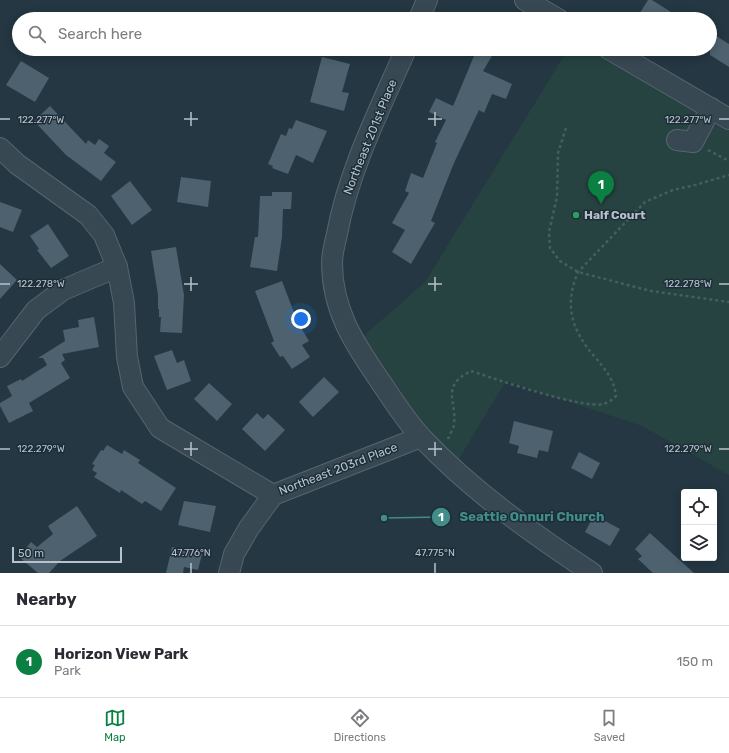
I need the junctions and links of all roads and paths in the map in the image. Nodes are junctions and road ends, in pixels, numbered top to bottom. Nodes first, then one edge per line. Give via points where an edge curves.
1 (427, 0) edge
2 (525, 0) edge
3 (421, 12) edge
4 (546, 12) edge
5 (403, 56) edge
6 (622, 56) edge
7 (711, 108) junction
8 (729, 119) edge
9 (566, 128) dead end
10 (685, 141) joint
11 (0, 148) edge
12 (729, 161) edge
13 (729, 175) edge
14 (117, 268) junction
15 (578, 272) junction
16 (729, 302) edge
17 (0, 357) edge
18 (421, 437) junction
19 (446, 442) dead end
20 (273, 495) junction
21 (228, 573) edge
22 (592, 573) edge

1 - 3 street
2 - 4 street
5 - 18 street, Northeast 201st Place via 349,186 332,261 335,294 348,332
6 - 7 street
7 - 8 street
7 - 10 street
9 - 15 path via 558,153 557,197 549,232 550,248 560,261
10 - 12 path
11 - 14 street via 17,164 88,215 104,235
13 - 15 path via 673,190 645,202
14 - 17 street via 63,290 36,310
14 - 20 street via 124,303 127,357 133,387 147,410 160,428
15 - 16 path via 651,290
15 - 19 path via 572,285 570,310 573,322 585,345 615,384 616,396 602,404 577,403 471,371 459,377 453,386 451,398 454,425
18 - 20 street, Northeast 203rd Place
18 - 22 street, Northeast 201st Place via 497,506
20 - 21 street, Northeast 203rd Place via 234,554

